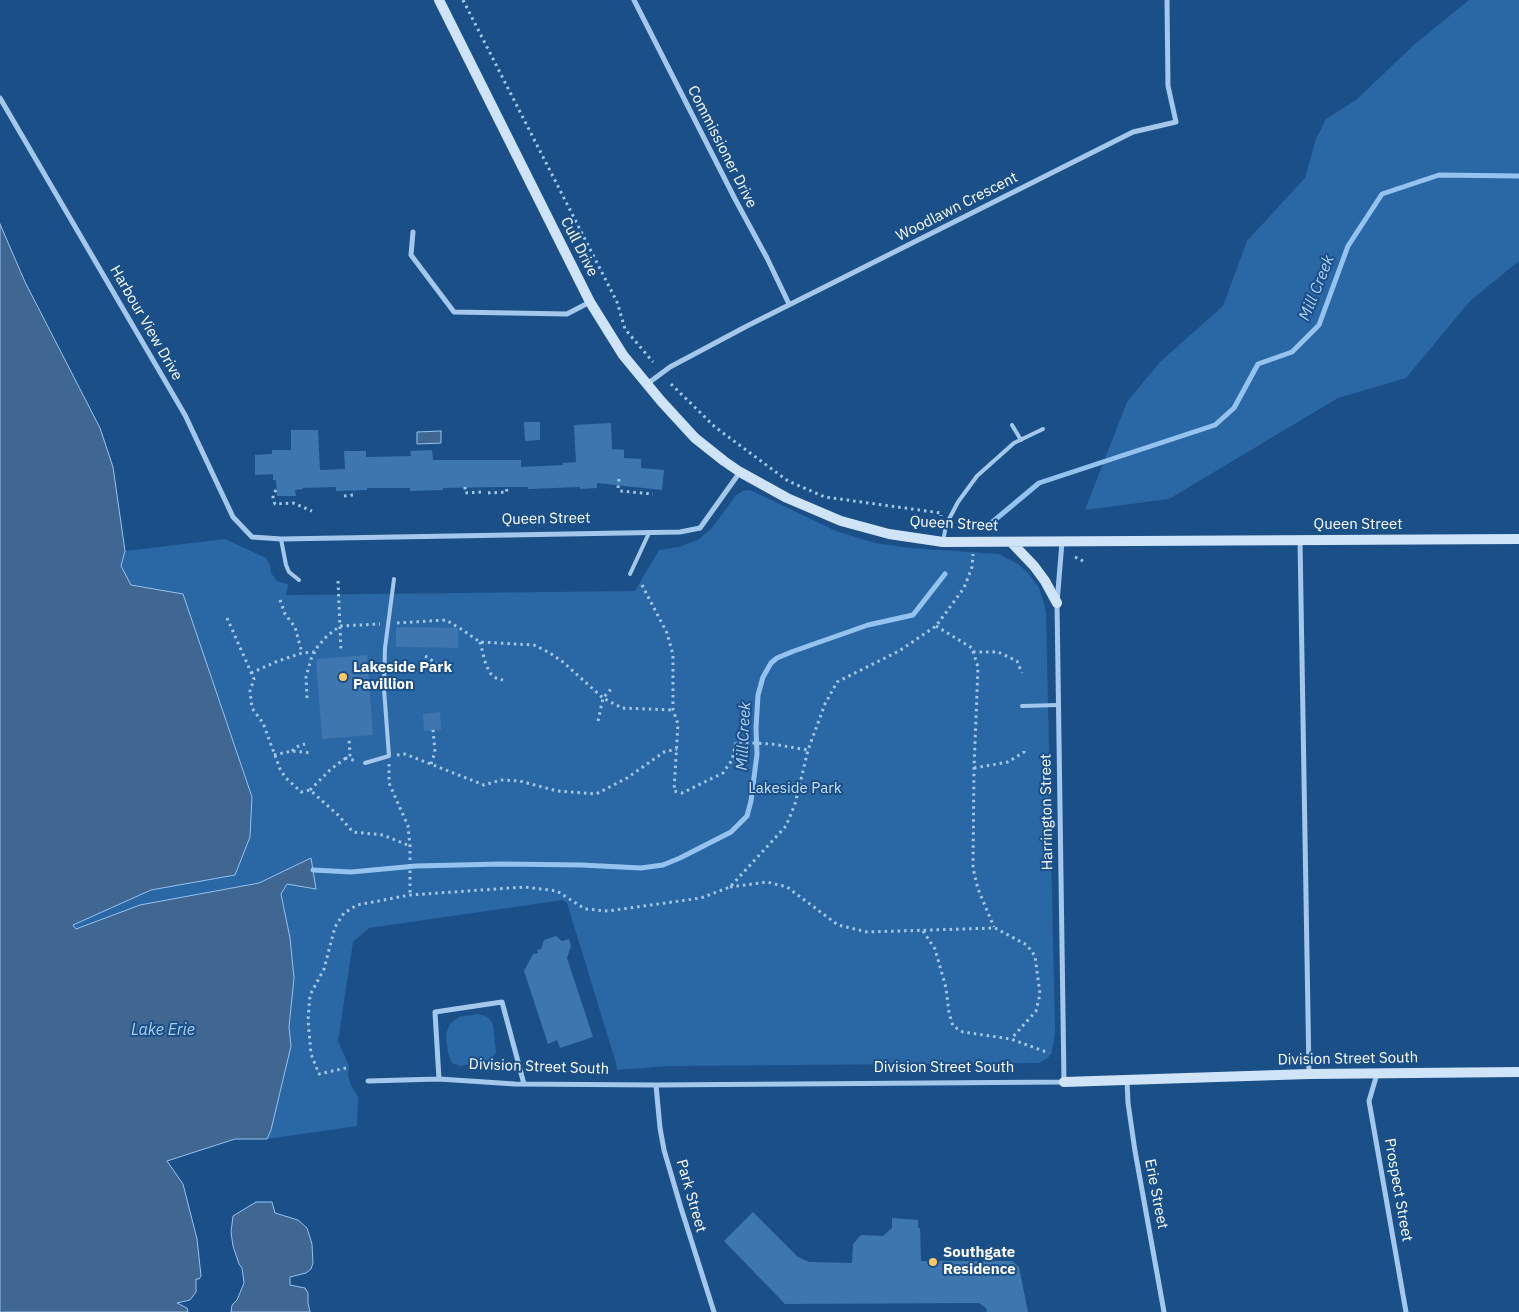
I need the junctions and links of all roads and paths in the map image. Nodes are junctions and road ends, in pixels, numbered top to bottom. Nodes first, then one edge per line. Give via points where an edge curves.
1 (439, 0) edge
2 (463, 0) edge
3 (634, 0) edge
4 (1167, 0) edge
5 (0, 98) edge
6 (413, 232) dead end
7 (590, 302) junction
8 (790, 304) junction
9 (653, 362) dead end
10 (646, 384) junction
11 (671, 384) dead end
12 (1012, 425) dead end
13 (1043, 430) dead end
14 (1022, 440) junction
15 (740, 472) junction
16 (619, 479) dead end
17 (465, 487) dead end
18 (506, 487) dead end
19 (276, 490) dead end
20 (354, 491) dead end
21 (482, 492) dead end
22 (488, 493) dead end
23 (653, 494) dead end
24 (344, 496) dead end
25 (312, 512) dead end
26 (942, 522) dead end
27 (649, 533) junction
28 (281, 539) junction
29 (1519, 539) edge
30 (1300, 540) junction
31 (943, 542) junction
32 (1011, 542) junction
33 (1062, 542) junction
34 (973, 554) dead end
35 (1076, 558) dead end
36 (1083, 561) dead end
37 (630, 574) dead end
38 (394, 579) dead end
39 (299, 580) dead end
40 (338, 580) dead end
41 (642, 585) dead end
42 (280, 600) dead end
43 (1057, 603) junction
44 (227, 618) dead end
45 (388, 623) junction
46 (340, 626) junction
47 (936, 626) junction
48 (480, 642) junction
49 (341, 651) dead end
50 (315, 652) junction
51 (973, 652) junction
52 (302, 653) junction
53 (425, 656) dead end
54 (447, 670) dead end
55 (251, 673) junction
56 (1022, 673) dead end
57 (503, 680) dead end
58 (612, 688) dead end
59 (307, 698) dead end
60 (603, 698) junction
61 (1058, 705) junction
62 (1022, 706) dead end
63 (673, 710) junction
64 (598, 721) dead end
65 (434, 730) dead end
66 (349, 737) dead end
67 (305, 744) dead end
68 (1024, 748) dead end
69 (677, 749) junction
70 (808, 750) junction
71 (292, 751) junction
72 (310, 752) dead end
73 (274, 755) junction
74 (389, 756) junction
75 (365, 763) dead end
76 (431, 764) junction
77 (974, 768) junction
78 (310, 790) junction
79 (410, 846) junction
80 (730, 887) junction
81 (410, 895) junction
82 (994, 928) junction
83 (922, 930) junction
84 (1011, 1039) junction
85 (1049, 1053) dead end
86 (346, 1068) dead end
87 (1519, 1072) edge
88 (1309, 1074) junction
89 (1377, 1074) junction
90 (439, 1079) junction
91 (1127, 1080) junction
92 (368, 1081) dead end
93 (1064, 1082) junction
94 (524, 1084) junction
95 (656, 1085) junction
96 (714, 1312) edge
97 (1164, 1312) edge
98 (1406, 1312) edge

1 - 7 street, Cull Drive
2 - 9 path via 618,302 625,329
3 - 8 street, Commissioner Drive
4 - 8 street, Woodlawn Crescent via 1168,86 1176,122 1133,132
5 - 28 street, Harbour View Drive via 186,415 232,517 252,537
6 - 7 street via 412,255 454,312 567,314
7 - 10 street, Cull Drive via 623,355
8 - 10 street, Woodlawn Crescent via 686,358
10 - 15 street, Cull Drive via 696,438
11 - 26 path via 714,427 788,481 825,496 941,513
12 - 14 lane
13 - 14 lane
14 - 31 lane via 1014,443 977,476 946,525
15 - 27 street, Queen Street via 700,528
15 - 31 street, Queen Street via 787,498 840,521 889,534
16 - 23 path via 620,491
17 - 21 path via 465,493
18 - 22 path via 506,492
19 - 25 path via 272,500 275,504 293,503
20 - 24 path via 353,495
27 - 28 street, Queen Street
27 - 37 lane
28 - 39 lane via 289,572
29 - 30 street, Queen Street
30 - 33 street, Queen Street
30 - 88 street
31 - 32 street, Queen Street
32 - 33 street, Queen Street
32 - 43 street via 1034,566
33 - 43 street, Harrington Street
34 - 47 path via 964,588
35 - 36 path
38 - 45 lane
40 - 46 path
41 - 63 path via 667,633 673,654
42 - 52 path via 295,627
43 - 61 street, Harrington Street
44 - 55 path
45 - 46 path
45 - 48 path via 446,620
45 - 74 lane via 384,689
46 - 49 path
46 - 50 path via 326,636
47 - 51 path via 972,648
47 - 70 path via 899,651 836,682
48 - 57 path via 491,674
48 - 60 path via 534,645 562,662
50 - 52 path
50 - 59 path via 306,676
51 - 56 path via 998,652 1016,661
51 - 77 path via 978,667
52 - 55 path
53 - 54 path
55 - 73 path via 254,679 250,691 252,708 263,723
58 - 60 path
60 - 63 path via 622,708
60 - 64 path
61 - 62 lane
61 - 93 street, Harrington Street
63 - 69 path via 678,724
65 - 76 path via 435,752
66 - 78 path via 350,754
67 - 71 path
68 - 77 path via 1024,752 1008,762
69 - 70 path via 674,791 682,793 724,773 732,760 736,742
69 - 76 path via 664,752 627,778 596,794 557,791 520,781 501,780 484,785
70 - 80 path via 795,804 786,826
71 - 72 path
71 - 73 path
73 - 78 path via 280,769 301,792
74 - 75 lane
74 - 76 path via 405,754
74 - 79 path via 390,782 408,826
77 - 82 path via 973,868 978,890
78 - 79 path via 353,832 383,835
79 - 81 path
80 - 81 path via 701,898 608,911 585,909 557,891 525,887
80 - 83 path via 768,882 787,887 838,925 867,932
81 - 86 path via 356,905 344,913 335,927 324,969 310,995 308,1020 311,1054 319,1074
82 - 83 path
82 - 84 path via 1027,945 1035,956 1040,994 1036,1011
83 - 84 path via 935,949 946,988 948,1013 954,1026 963,1032
84 - 85 path
87 - 89 street, Division Street South
88 - 89 street, Division Street South
88 - 91 street, Division Street South
89 - 98 street, Prospect Street via 1369,1101
90 - 92 street, Division Street South
90 - 94 street, Division Street South
90 - 94 street via 435,1012 502,1002
91 - 93 street, Division Street South
91 - 97 street, Erie Street via 1135,1151
93 - 95 street, Division Street South
94 - 95 street, Division Street South
95 - 96 street, Park Street via 664,1150

